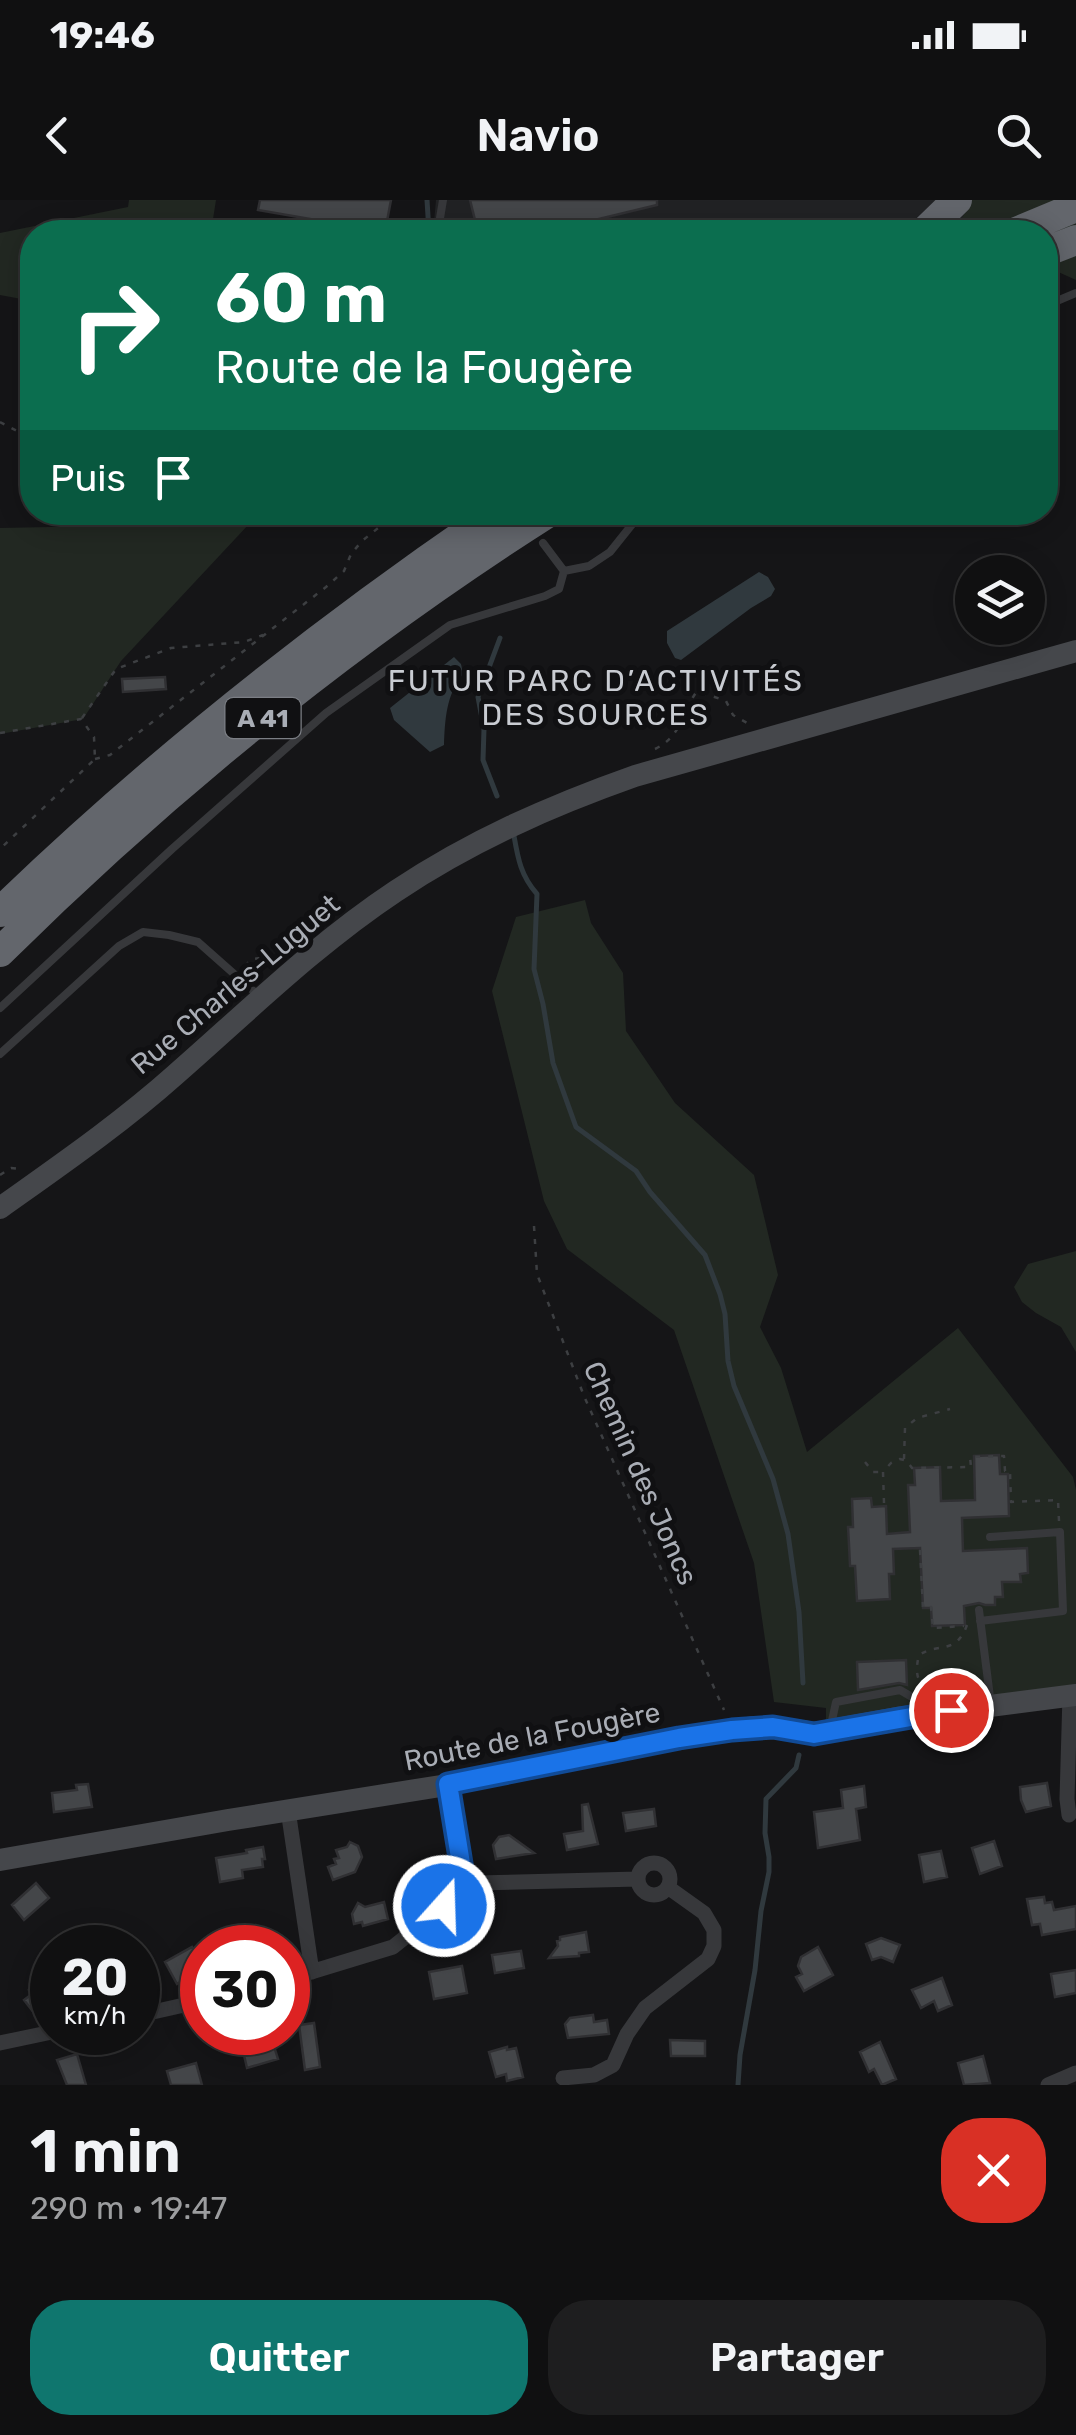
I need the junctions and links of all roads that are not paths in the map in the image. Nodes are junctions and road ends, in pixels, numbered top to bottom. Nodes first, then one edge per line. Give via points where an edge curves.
1 (957, 200) edge
2 (1076, 207) edge
3 (936, 220) edge
4 (1045, 220) edge
5 (478, 525) edge
6 (529, 525) edge
7 (632, 525) edge
8 (543, 543) dead end
9 (564, 571) junction
10 (1076, 650) edge
11 (0, 912) edge
12 (0, 952) edge
13 (261, 998) junction
14 (0, 1008) edge
15 (0, 1054) edge
16 (1, 1204) edge
17 (990, 1538) dead end
18 (979, 1610) dead end
19 (980, 1621) junction
20 (1073, 1695) edge
21 (984, 1706) junction
22 (448, 1784) junction
23 (288, 1810) junction
24 (1069, 1815) dead end
25 (0, 1860) edge
26 (463, 1876) junction
27 (638, 1879) junction
28 (668, 1888) junction
29 (312, 1972) joint
30 (30, 2037) edge
31 (0, 2044) edge
32 (1076, 2073) edge
33 (563, 2078) dead end
34 (1048, 2085) edge

1 - 3 highway
2 - 4 highway
5 - 11 highway, A 41 via 210,724
6 - 12 highway, A 41 via 215,755
7 - 9 lane via 610,552
8 - 9 lane
9 - 14 lane via 559,589 450,626 326,713
10 - 13 main road, Rue Charles-Luguet via 634,776 519,821 396,891
13 - 15 lane via 198,942 143,932
13 - 16 main road, Rue Charles-Luguet via 94,1140
17 - 19 lane via 1060,1532 1062,1611
18 - 19 lane
19 - 21 lane
20 - 21 main road, Route de la Fougère
20 - 24 street
21 - 22 main road, Route de la Fougère via 814,1734 732,1730
22 - 23 main road, Route de la Fougère
22 - 26 street
23 - 25 main road, Route de la Fougère
23 - 29 street
26 - 27 street via 476,1882
26 - 29 street via 444,1906 393,1947
27 - 28 street via 650,1895
27 - 28 street via 641,1868 656,1862 669,1872
28 - 33 street via 704,1912 714,1930 708,1959 645,2008 613,2065 594,2076
30 - 31 street
32 - 34 street

